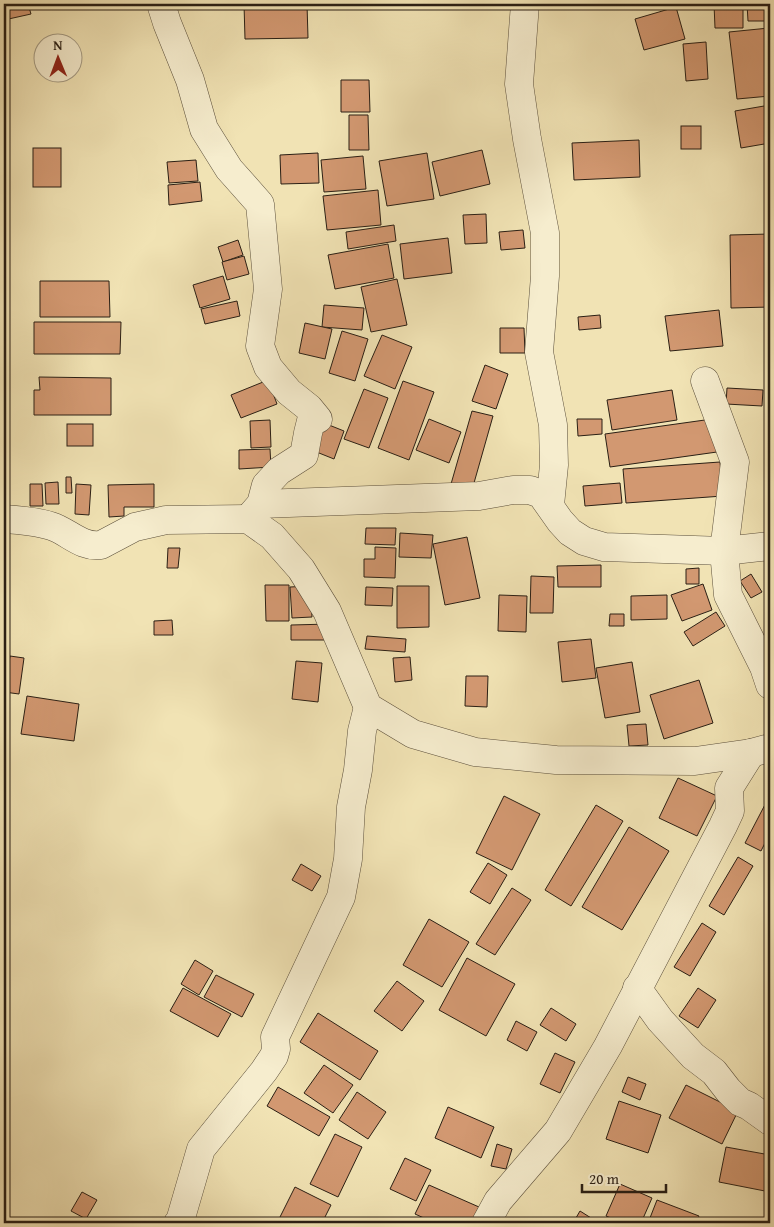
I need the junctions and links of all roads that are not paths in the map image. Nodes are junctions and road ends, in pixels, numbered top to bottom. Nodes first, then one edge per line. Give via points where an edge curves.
1 (161, 4) edge
2 (525, 4) edge
3 (706, 381) dead end
4 (550, 505) junction
5 (254, 512) junction
6 (4, 520) edge
7 (770, 546) edge
8 (724, 551) junction
9 (770, 685) edge
10 (368, 707) junction
11 (760, 750) edge
12 (695, 761) junction
13 (729, 788) junction
14 (637, 988) junction
15 (770, 1121) edge
16 (178, 1223) edge
17 (486, 1223) edge

1 - 5 street via 204,128 229,169 260,204 268,289 260,346 268,367 318,419 311,421 304,455 279,471 266,485
2 - 4 street via 519,84 546,233 539,352 553,425
3 - 8 street via 735,462
4 - 5 street via 541,494 513,490 479,496 338,500
4 - 8 street via 570,532 584,541 604,547
5 - 6 street via 166,520 135,527 95,546 52,526 26,520
5 - 10 street via 301,569 327,611
7 - 8 street
8 - 9 street via 728,595
10 - 12 street via 413,734 475,752 556,760
10 - 16 street via 351,807 348,859 341,897 275,1037 274,1056 201,1149
11 - 12 street
11 - 13 street
12 - 13 street via 717,773
13 - 14 street via 730,811
14 - 15 street via 660,1020 693,1056 714,1072 740,1102
14 - 17 street via 608,1046 558,1131 498,1201

